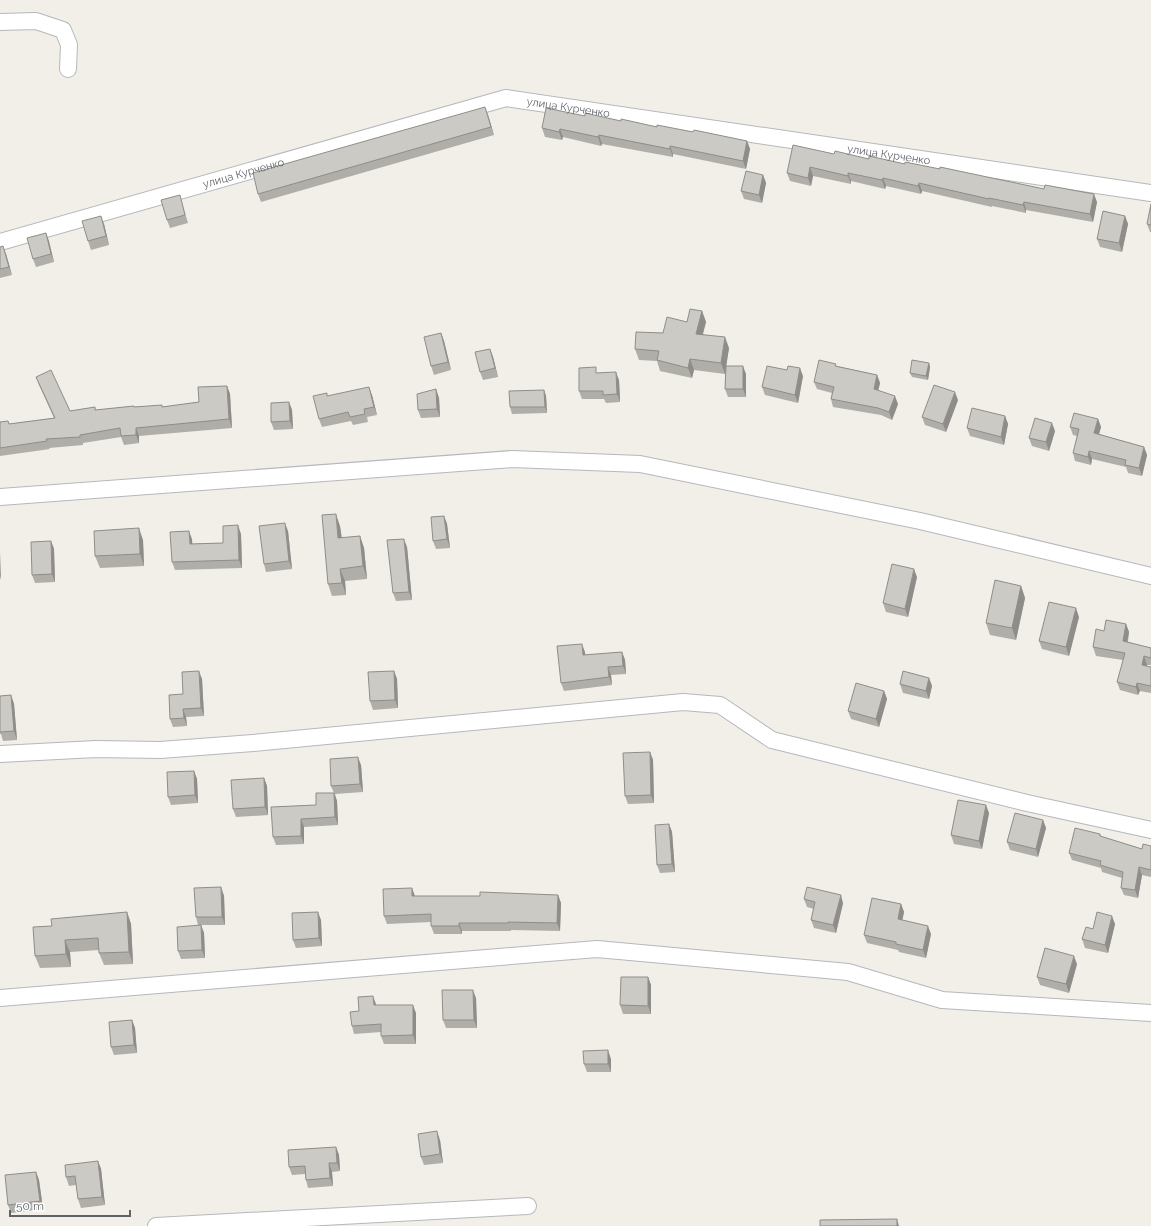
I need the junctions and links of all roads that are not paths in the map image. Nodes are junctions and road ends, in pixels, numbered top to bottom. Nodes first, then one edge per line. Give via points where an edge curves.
1 (0, 22) edge
2 (68, 69) dead end
3 (1151, 193) edge
4 (0, 242) edge
5 (0, 497) edge
6 (1151, 576) edge
7 (0, 754) edge
8 (1151, 830) edge
9 (0, 998) edge
10 (1151, 1013) edge
11 (528, 1206) dead end
12 (156, 1226) edge

1 - 2 street via 36,21 63,30 69,45
3 - 4 street, улица Курченко via 506,98
5 - 6 street via 512,459 640,464 920,521
7 - 8 street via 96,749 160,750 253,743 684,702 720,705 772,740 1027,803
9 - 10 street via 597,949 848,972 942,1000
11 - 12 street

